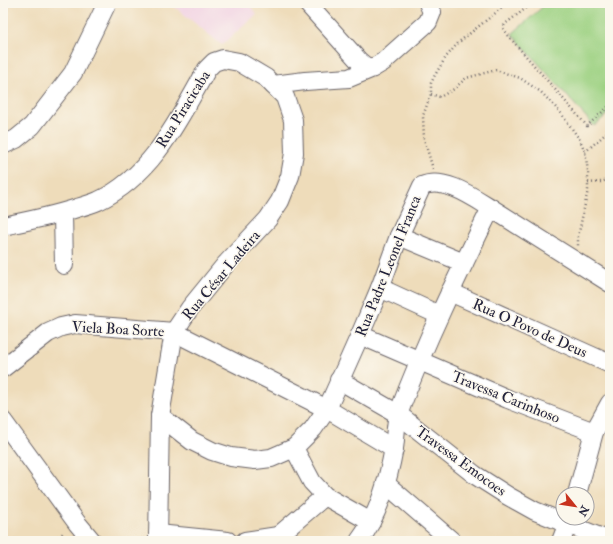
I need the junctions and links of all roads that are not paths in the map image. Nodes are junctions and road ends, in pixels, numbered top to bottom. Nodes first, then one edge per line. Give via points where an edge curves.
1 (107, 3) edge
2 (307, 3) edge
3 (428, 3) edge
4 (239, 62) joint
5 (366, 64) junction
6 (272, 85) junction
7 (3, 145) edge
8 (491, 208) junction
9 (63, 212) junction
10 (3, 226) edge
11 (399, 236) junction
12 (464, 263) junction
13 (64, 265) dead end
14 (610, 283) edge
15 (380, 288) junction
16 (450, 292) junction
17 (439, 315) junction
18 (174, 332) junction
19 (360, 336) junction
20 (419, 361) junction
21 (610, 364) edge
22 (3, 368) edge
23 (339, 380) junction
24 (610, 403) edge
25 (327, 410) junction
26 (398, 414) junction
27 (160, 416) junction
28 (3, 421) edge
29 (594, 432) junction
30 (294, 448) junction
31 (394, 449) junction
32 (386, 484) junction
33 (579, 486) edge
34 (325, 496) junction
35 (555, 517) edge
36 (371, 522) junction
37 (567, 526) edge
38 (579, 526) edge
39 (158, 537) edge
40 (282, 539) edge
41 (92, 540) edge
42 (228, 541) edge
43 (245, 541) edge
44 (359, 541) edge
45 (452, 541) edge
46 (561, 541) edge
47 (610, 541) edge

1 - 7 street via 73,73 32,126 16,139
2 - 5 street
3 - 5 street via 432,12 428,22 383,62
4 - 6 street, Rua César Ladeira via 266,78
4 - 9 street, Rua Piracicaba via 223,59 214,62 207,69 172,132 130,181 97,202
5 - 6 street via 349,78
6 - 18 street, Rua César Ladeira via 285,97 293,120 294,152 290,176 280,201 268,219 225,265
8 - 11 street, Rua Padre Leonel Franca via 454,187 428,183 422,186
8 - 12 street
8 - 14 street, Rua Padre Leonel Franca
9 - 10 street, Rua Piracicaba
9 - 13 street
11 - 12 street
11 - 15 street, Rua Padre Leonel Franca
12 - 16 street
15 - 17 street
15 - 19 street, Rua Padre Leonel Franca
16 - 17 street
16 - 21 street, Rua O Povo de Deus
17 - 20 street
18 - 22 street, Viela Boa Sorte via 75,324 48,333
18 - 25 street
18 - 27 street, Rua César Ladeira
19 - 20 street, Travessa Carinhoso
19 - 23 street, Rua Padre Leonel Franca
20 - 26 street
20 - 29 street, Travessa Carinhoso
23 - 25 street, Rua Padre Leonel Franca
23 - 26 street, Travessa Emocoes
24 - 29 street
25 - 30 street, Rua Padre Leonel Franca
25 - 31 street
26 - 31 street
26 - 35 street, Travessa Emocoes via 475,475 535,511
27 - 30 street, Rua Padre Leonel Franca via 192,441 231,457 255,460 271,458
27 - 39 street, Rua César Ladeira
28 - 41 street
29 - 33 street
30 - 34 street via 312,482
31 - 32 street
32 - 36 street
32 - 45 street
34 - 36 street
34 - 40 street
36 - 44 street
37 - 46 street
38 - 47 street, Travessa Emocoes
39 - 42 street
40 - 43 street

